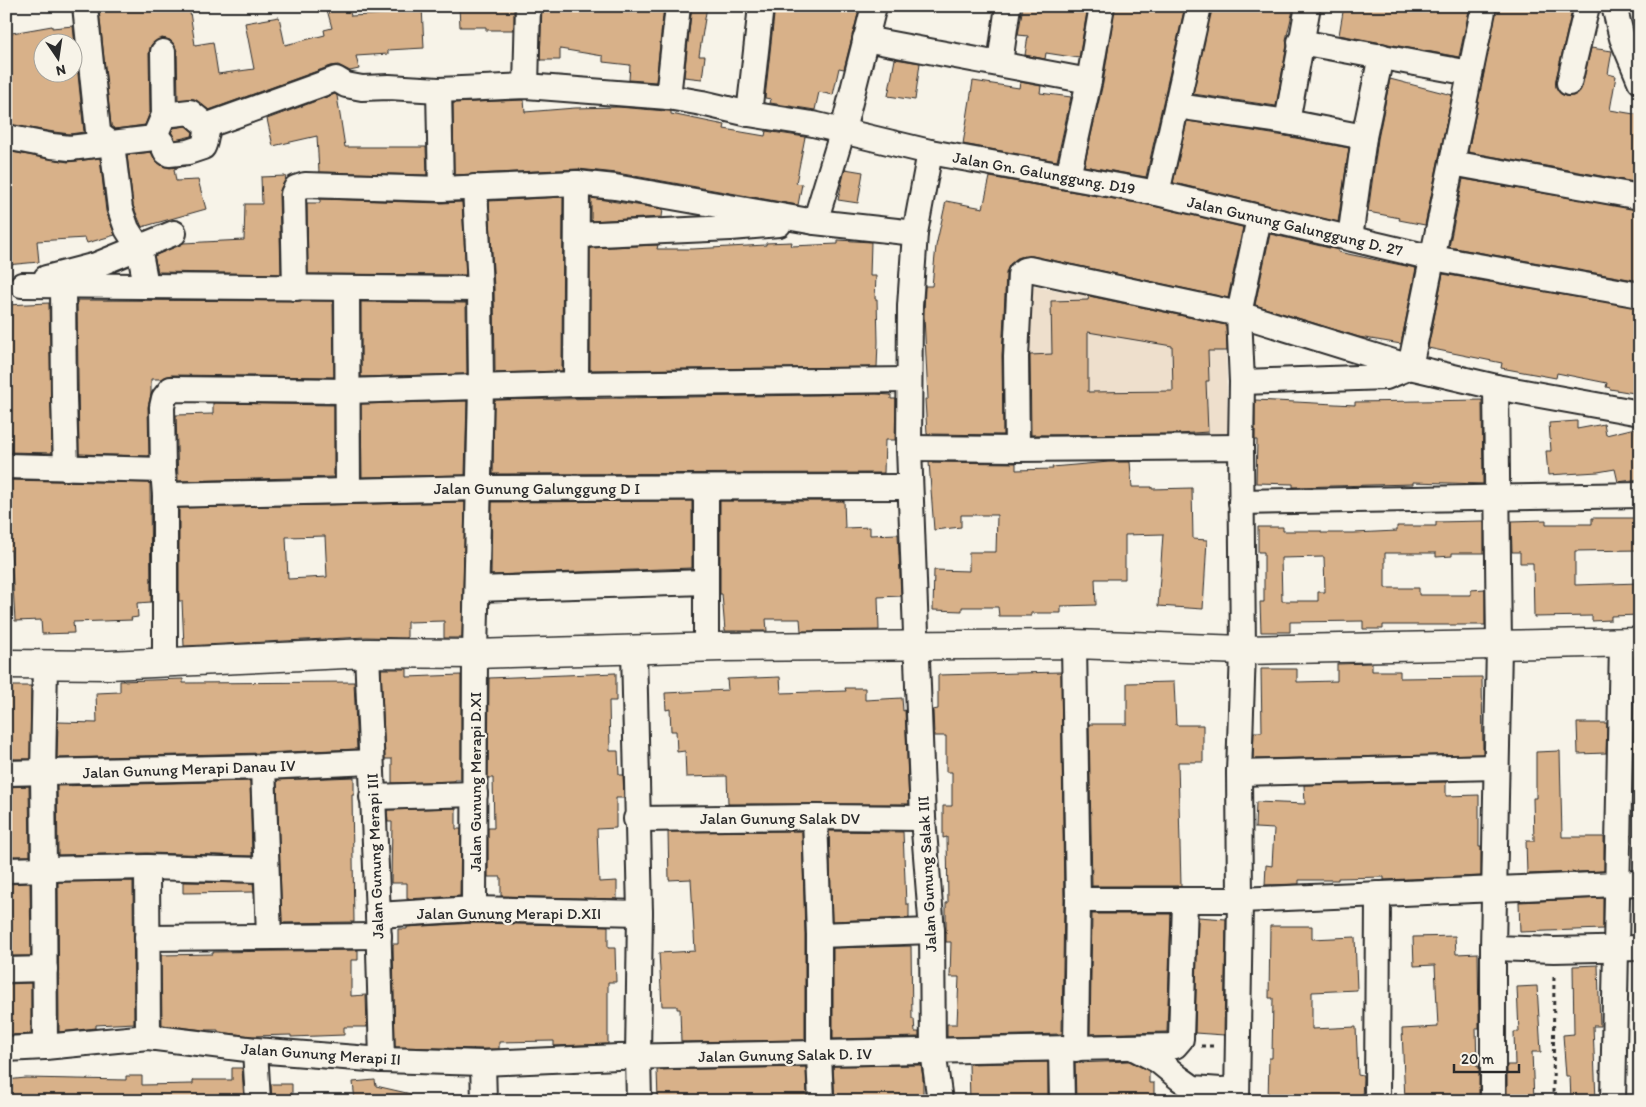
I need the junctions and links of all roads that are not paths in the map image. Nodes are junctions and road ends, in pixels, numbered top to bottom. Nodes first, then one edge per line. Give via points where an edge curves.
1 (85, 6) edge
2 (528, 6) edge
3 (678, 6) edge
4 (761, 6) edge
5 (874, 6) edge
6 (1008, 6) edge
7 (1102, 6) edge
8 (1199, 6) edge
9 (1308, 6) edge
10 (1484, 6) edge
11 (1587, 6) edge
12 (1608, 8) edge
13 (866, 40) junction
14 (1300, 42) junction
15 (163, 52) dead end
16 (1381, 56) junction
17 (1000, 63) junction
18 (1637, 66) edge
19 (1470, 73) junction
20 (1089, 81) junction
21 (1569, 83) dead end
22 (526, 86) junction
23 (439, 90) junction
24 (668, 97) junction
25 (1177, 106) junction
26 (749, 114) junction
27 (164, 115) junction
28 (1287, 122) junction
29 (208, 127) junction
30 (843, 130) junction
31 (6, 137) edge
32 (1364, 137) junction
33 (154, 138) junction
34 (112, 144) junction
35 (930, 152) junction
36 (1452, 163) junction
37 (1068, 177) junction
38 (577, 183) junction
39 (475, 187) junction
40 (441, 189) junction
41 (1157, 193) junction
42 (1640, 197) edge
43 (1260, 218) junction
44 (815, 222) junction
45 (174, 233) dead end
46 (915, 233) junction
47 (577, 235) junction
48 (1350, 238) junction
49 (140, 248) junction
50 (1433, 258) junction
51 (146, 285) junction
52 (14, 286) edge
53 (63, 287) junction
54 (295, 288) junction
55 (347, 288) junction
56 (480, 289) junction
57 (1640, 295) edge
58 (1239, 314) junction
59 (1410, 368) junction
60 (909, 380) junction
61 (1242, 382) junction
62 (576, 384) junction
63 (1496, 386) junction
64 (481, 387) junction
65 (347, 391) junction
66 (1640, 413) edge
67 (1241, 447) junction
68 (910, 448) junction
69 (1017, 449) junction
70 (6, 466) edge
71 (66, 468) junction
72 (163, 470) junction
73 (480, 488) junction
74 (706, 488) junction
75 (910, 488) junction
76 (348, 490) junction
77 (165, 495) junction
78 (1640, 495) edge
79 (1497, 497) junction
80 (1241, 502) junction
81 (706, 582) junction
82 (477, 589) junction
83 (1631, 642) edge
84 (1074, 644) junction
85 (917, 646) junction
86 (1499, 646) junction
87 (706, 648) junction
88 (634, 650) junction
89 (1243, 650) junction
90 (367, 653) junction
91 (475, 654) junction
92 (165, 662) junction
93 (6, 664) edge
94 (45, 665) junction
95 (371, 762) junction
96 (263, 767) junction
97 (1496, 767) junction
98 (6, 773) edge
99 (43, 773) junction
100 (1240, 773) junction
101 (475, 794) junction
102 (372, 797) junction
103 (815, 817) junction
104 (923, 818) junction
105 (636, 819) junction
106 (147, 867) junction
107 (44, 869) junction
108 (6, 870) edge
109 (266, 870) junction
110 (1628, 883) edge
111 (1494, 890) junction
112 (1378, 894) junction
113 (1078, 900) junction
114 (1185, 900) junction
115 (1240, 900) junction
116 (474, 910) junction
117 (640, 913) junction
118 (378, 925) junction
119 (932, 931) junction
120 (819, 935) junction
121 (268, 937) junction
122 (147, 938) junction
123 (1493, 948) junction
124 (1640, 948) edge
125 (1616, 949) junction
126 (45, 969) junction
127 (6, 970) edge
128 (148, 1038) junction
129 (45, 1047) junction
130 (1134, 1048) junction
131 (6, 1049) edge
132 (1069, 1049) junction
133 (255, 1050) junction
134 (933, 1051) junction
135 (819, 1055) junction
136 (638, 1057) junction
137 (382, 1060) junction
138 (483, 1063) junction
139 (1237, 1095) edge
140 (258, 1101) edge
141 (484, 1101) edge
142 (639, 1101) edge
143 (822, 1101) edge
144 (940, 1101) edge
145 (1062, 1101) edge
146 (1377, 1101) edge
147 (1493, 1101) edge
148 (1613, 1101) edge

1 - 34 street via 98,131
2 - 22 street
3 - 24 street
4 - 26 street
5 - 13 street
6 - 17 street
7 - 20 street
8 - 25 street
9 - 14 street
10 - 19 street
11 - 21 street
12 - 18 street
13 - 17 street
13 - 30 street
14 - 16 street
14 - 28 street
15 - 27 street
16 - 19 street
16 - 32 street
17 - 20 street
19 - 36 street
20 - 37 street
22 - 23 street, Jalan Gn. Galunggung. D19
22 - 24 street, Jalan Gn. Galunggung. D19
23 - 29 street, Jalan Gn. Galunggung. D19 via 362,88 336,80
23 - 40 street
24 - 26 street, Jalan Gn. Galunggung. D19
25 - 28 street
25 - 41 street
26 - 30 street, Jalan Gn. Galunggung. D19
27 - 29 street via 190,112
27 - 33 street
28 - 32 street
29 - 33 street via 203,147 188,152 169,154 161,140
30 - 35 street, Jalan Gn. Galunggung. D19
30 - 44 street
31 - 34 street via 70,148
32 - 48 street
33 - 34 street
34 - 49 street via 120,209 127,229
35 - 37 street, Jalan Gn. Galunggung. D19
35 - 46 street, Jalan Gunung Salak III
36 - 42 street
36 - 50 street
37 - 41 street, Jalan Gn. Galunggung. D19
38 - 39 street
38 - 44 street
38 - 47 street
39 - 40 street
39 - 56 street, Jalan Gunung Merapi D.XI
40 - 54 street via 305,185 296,188 293,194
41 - 43 street, Jalan Gunung Galunggung D. 27
43 - 48 street, Jalan Gunung Galunggung D. 27
43 - 58 street
44 - 46 street
44 - 47 street
45 - 49 street
46 - 60 street, Jalan Gunung Salak III
47 - 62 street
48 - 50 street, Jalan Gunung Galunggung D. 27
49 - 51 street
49 - 52 street via 96,265
50 - 57 street, Jalan Gunung Galunggung D. 27
50 - 59 street
51 - 53 street
51 - 54 street
52 - 53 street
53 - 71 street
54 - 55 street
55 - 56 street
55 - 65 street
56 - 64 street, Jalan Gunung Merapi D.XI
58 - 59 street
58 - 61 street
58 - 69 street via 1024,270 1020,274 1017,348
59 - 61 street via 1386,378
59 - 63 street
60 - 62 street
60 - 68 street, Jalan Gunung Salak III
61 - 67 street
62 - 64 street
63 - 66 street
63 - 79 street
64 - 65 street
64 - 73 street, Jalan Gunung Merapi D.XI
65 - 72 street via 171,389 162,407
65 - 76 street
67 - 69 street
67 - 80 street
68 - 69 street
68 - 75 street, Jalan Gunung Salak III
70 - 71 street
71 - 72 street
72 - 77 street
73 - 74 street, Jalan Gunung Galunggung D I
73 - 76 street, Jalan Gunung Galunggung D I
73 - 82 street, Jalan Gunung Merapi D.XI
74 - 75 street, Jalan Gunung Galunggung D I
74 - 81 street
75 - 85 street, Jalan Gunung Salak III
76 - 77 street, Jalan Gunung Galunggung D I
77 - 92 street
78 - 79 street
79 - 80 street
79 - 86 street
80 - 89 street
81 - 82 street
81 - 87 street
82 - 91 street, Jalan Gunung Merapi D.XI
83 - 86 street
83 - 110 street
84 - 85 street
84 - 89 street
84 - 113 street
85 - 87 street
85 - 104 street, Jalan Gunung Salak III
86 - 89 street
86 - 97 street
87 - 88 street
88 - 91 street
88 - 105 street
89 - 100 street
90 - 91 street
90 - 92 street
90 - 95 street, Jalan Gunung Merapi III
91 - 101 street, Jalan Gunung Merapi D.XI
92 - 94 street
93 - 94 street
94 - 99 street
95 - 96 street, Jalan Gunung Merapi Danau IV
95 - 102 street, Jalan Gunung Merapi III
96 - 99 street, Jalan Gunung Merapi Danau IV
96 - 109 street
97 - 100 street
97 - 111 street
98 - 99 street, Jalan Gunung Merapi Danau IV
99 - 107 street
100 - 115 street
101 - 102 street
101 - 116 street, Jalan Gunung Merapi D.XI
102 - 118 street, Jalan Gunung Merapi III
103 - 104 street, Jalan Gunung Salak DV
103 - 105 street, Jalan Gunung Salak DV
103 - 120 street
104 - 119 street, Jalan Gunung Salak III
105 - 117 street
106 - 107 street
106 - 109 street
106 - 122 street
107 - 108 street
107 - 126 street
109 - 121 street
110 - 111 street
110 - 125 street
111 - 112 street
111 - 123 street
112 - 115 street
112 - 146 street
113 - 114 street
113 - 132 street
114 - 115 street
114 - 130 street, Jalan Gunung Salak D. IV via 1182,1039 1175,1046
115 - 139 street
116 - 117 street, Jalan Gunung Merapi D.XII
116 - 118 street, Jalan Gunung Merapi D.XII
117 - 136 street
118 - 121 street, Jalan Gunung Merapi D.XII
118 - 137 street, Jalan Gunung Merapi III
119 - 120 street
119 - 134 street, Jalan Gunung Salak III
120 - 135 street
121 - 122 street, Jalan Gunung Merapi D.XII
122 - 128 street
123 - 125 street
123 - 147 street
124 - 125 street
125 - 148 street
126 - 127 street
126 - 129 street
128 - 129 street, Jalan Gunung Merapi II
128 - 133 street, Jalan Gunung Merapi II
129 - 131 street, Jalan Gunung Merapi II
130 - 132 street, Jalan Gunung Salak D. IV
130 - 139 street via 1157,1060 1193,1088
132 - 134 street, Jalan Gunung Salak D. IV
132 - 145 street
133 - 137 street, Jalan Gunung Merapi II
133 - 140 street
134 - 135 street, Jalan Gunung Salak D. IV
134 - 144 street, Jalan Gunung Salak III
135 - 136 street, Jalan Gunung Salak D. IV
135 - 143 street
136 - 138 street, Jalan Gunung Merapi II
136 - 142 street
137 - 138 street, Jalan Gunung Merapi II
138 - 141 street

